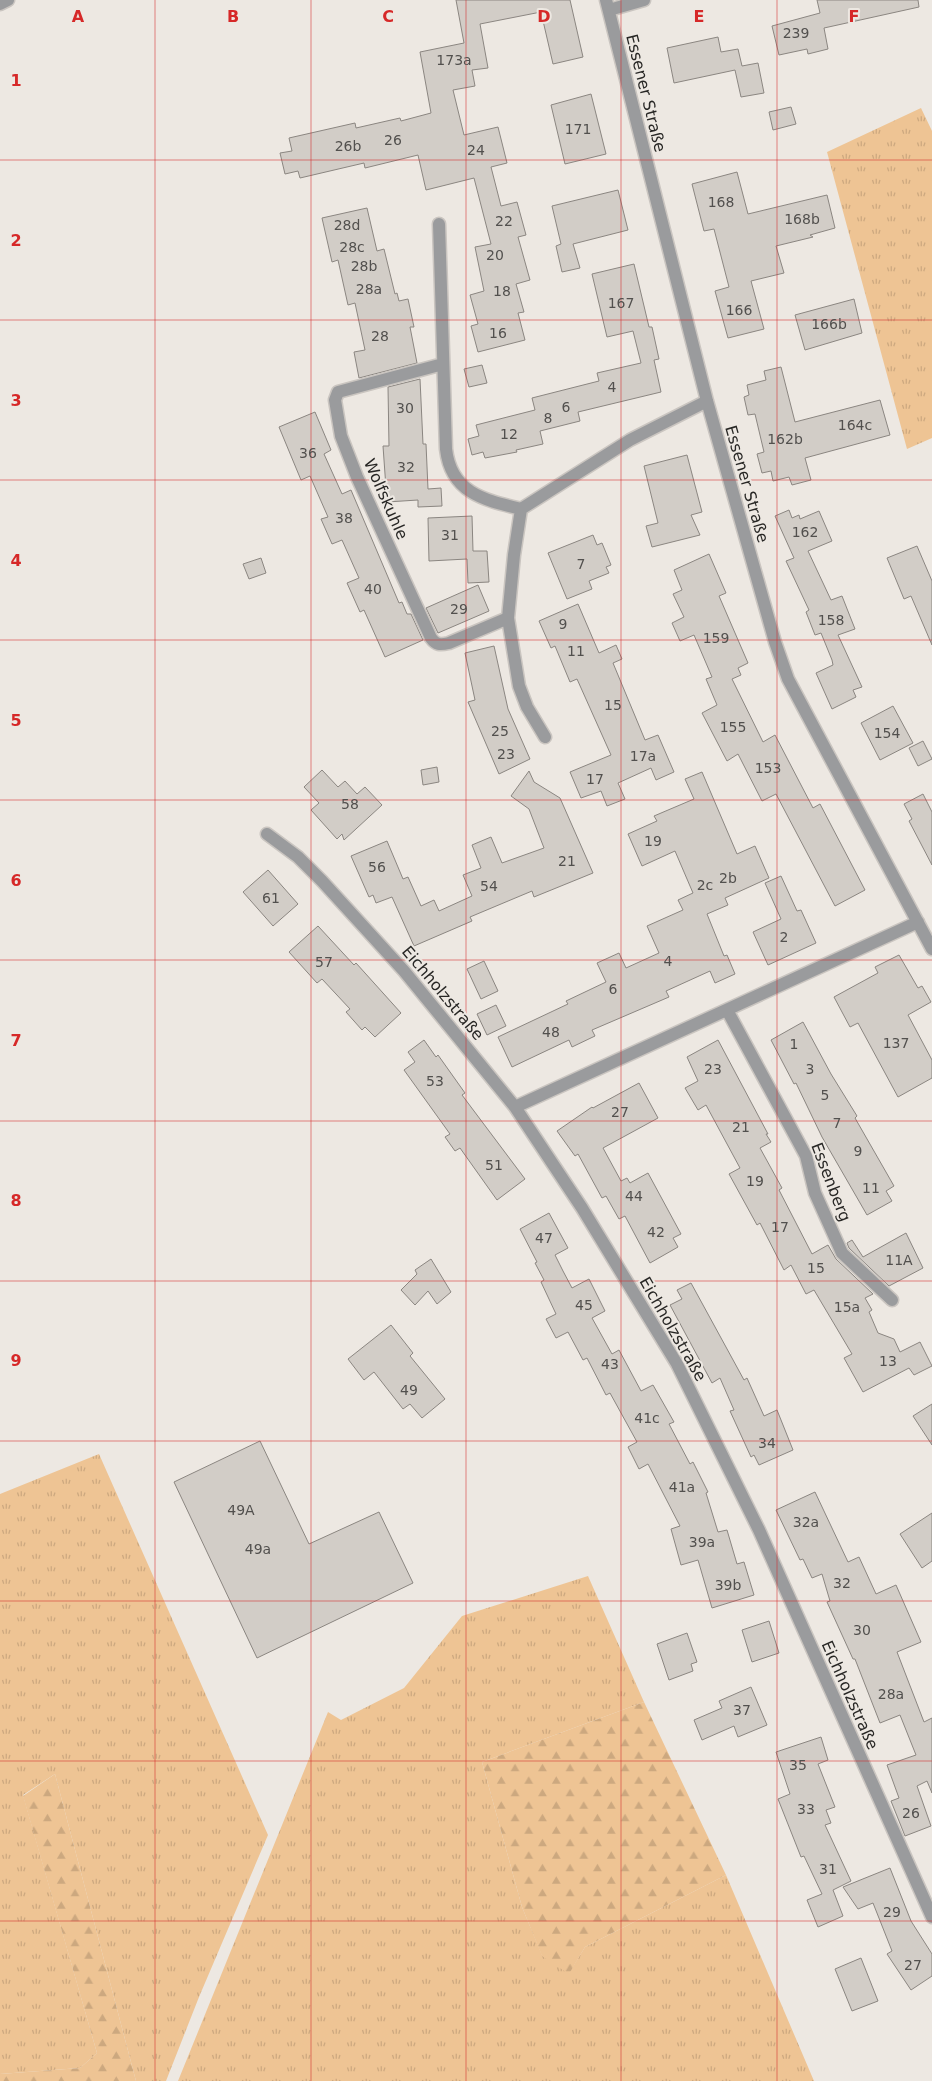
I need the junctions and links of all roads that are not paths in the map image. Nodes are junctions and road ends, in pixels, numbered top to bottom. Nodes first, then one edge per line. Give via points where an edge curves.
1 (8, 0) edge
2 (644, 0) edge
3 (0, 4) edge
4 (607, 5) edge
5 (439, 224) dead end
6 (443, 364) junction
7 (707, 401) junction
8 (521, 509) junction
9 (508, 618) junction
10 (545, 737) dead end
11 (267, 834) dead end
12 (918, 922) junction
13 (932, 949) edge
14 (727, 1010) junction
15 (515, 1107) junction
16 (892, 1300) dead end
17 (932, 1917) edge

1 - 3 street
2 - 4 street
4 - 7 street, Essener Straße
5 - 6 street
6 - 8 street via 446,449 450,469 467,490 498,504
6 - 9 street, Wolfskuhle via 338,392 335,400 341,436 435,643 449,643
7 - 8 street via 630,440
7 - 12 street, Essener Straße via 772,634 788,679
8 - 9 street
9 - 10 street via 519,686
11 - 15 street, Eichholzstraße via 298,857 404,971
12 - 13 street, Essener Straße
12 - 14 street
14 - 15 street
14 - 16 street, Essenberg via 806,1156 815,1193 842,1253
15 - 17 street, Eichholzstraße via 582,1208 677,1364 759,1530

